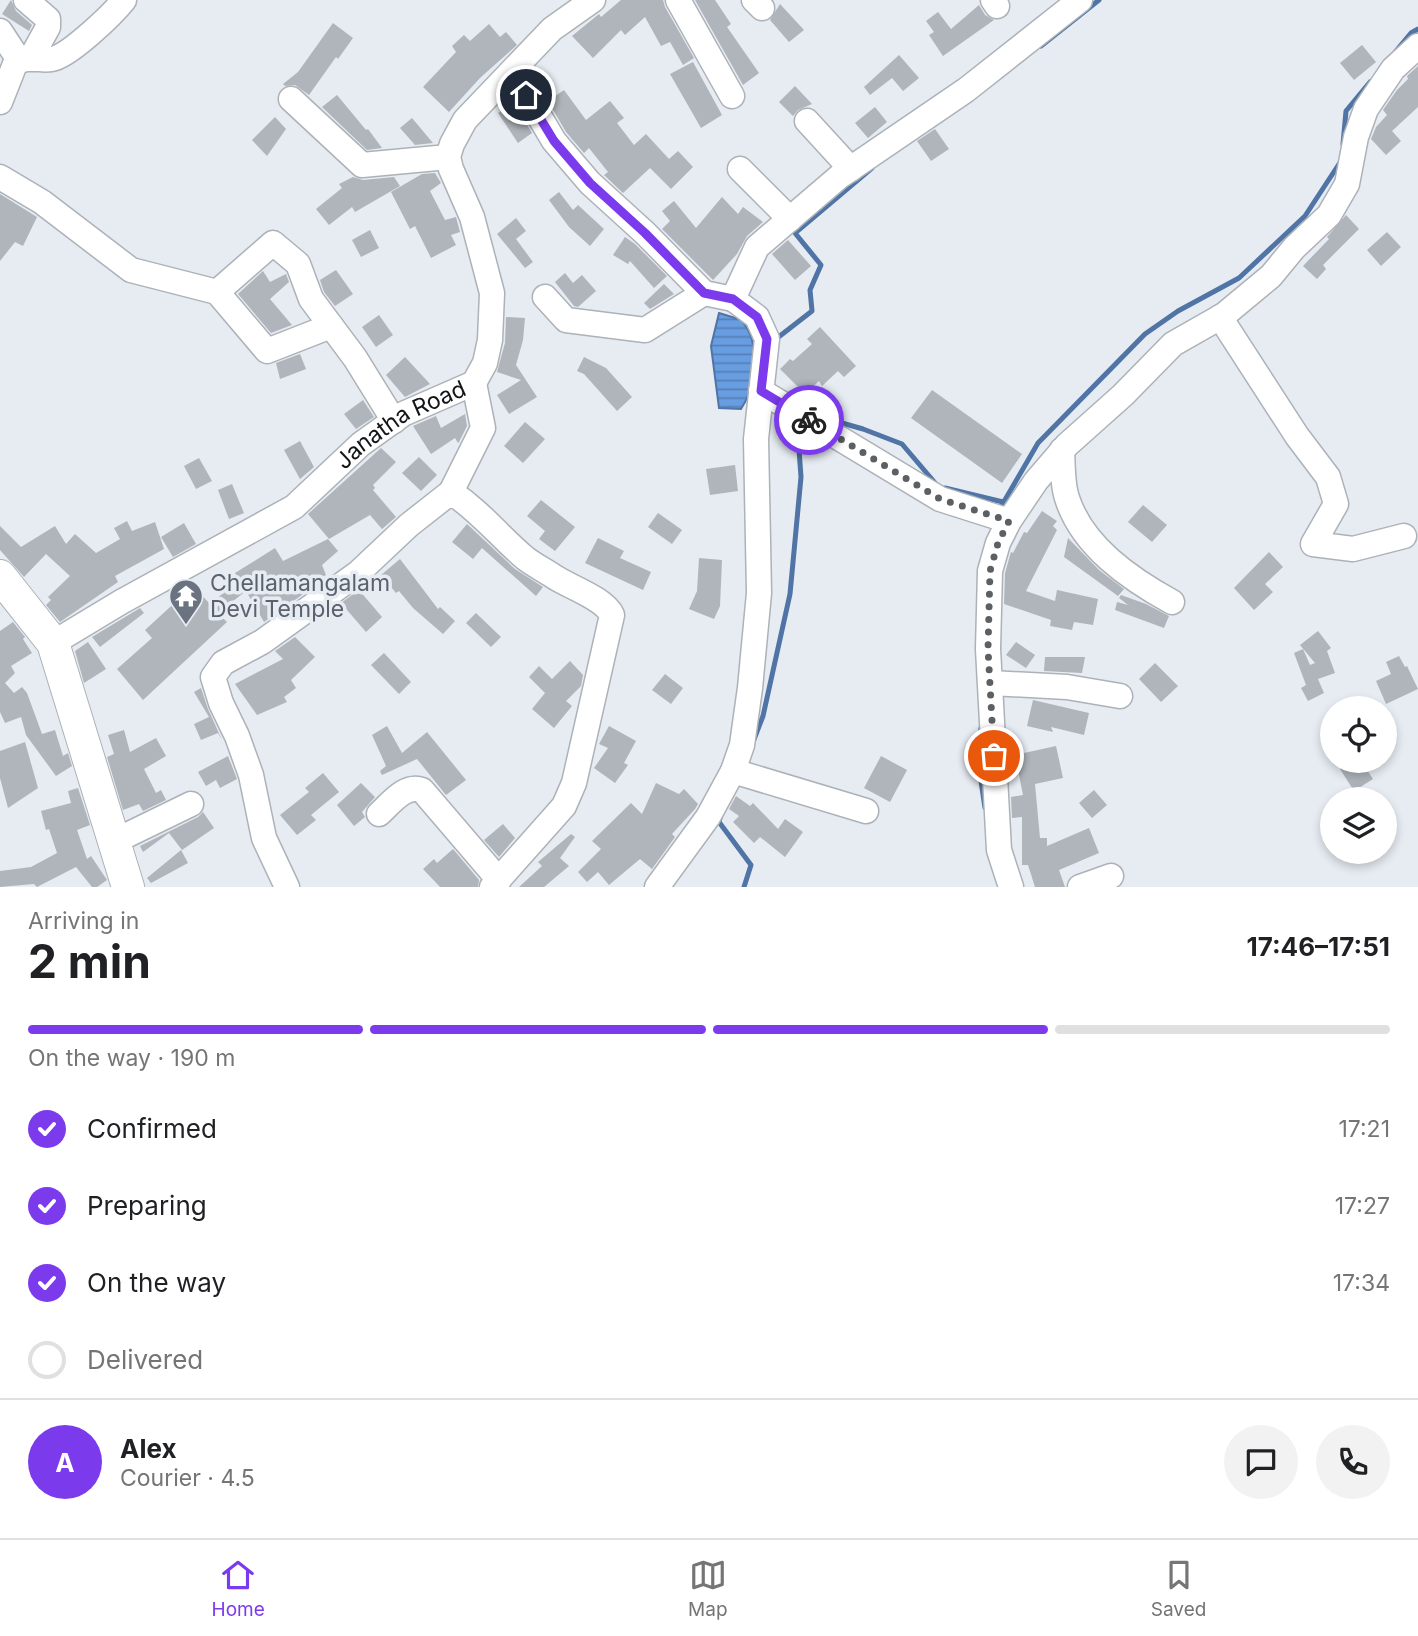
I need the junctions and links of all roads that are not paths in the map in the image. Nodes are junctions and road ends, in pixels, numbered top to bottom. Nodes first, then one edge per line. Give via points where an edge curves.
1 (26, 0) edge
2 (593, 0) edge
3 (678, 0) edge
4 (1080, 0) edge
5 (120, 1) edge
6 (0, 31) edge
7 (1418, 46) edge
8 (25, 59) junction
9 (513, 72) junction
10 (732, 96) dead end
11 (291, 99) dead end
12 (0, 102) edge
13 (807, 121) dead end
14 (449, 157) junction
15 (740, 169) dead end
16 (851, 169) junction
17 (0, 177) edge
18 (790, 219) junction
19 (216, 292) junction
20 (704, 293) junction
21 (545, 297) dead end
22 (733, 299) junction
23 (1220, 317) junction
24 (331, 326) junction
25 (474, 383) junction
26 (761, 391) junction
27 (394, 421) junction
28 (1062, 450) junction
29 (452, 492) junction
30 (1009, 521) junction
31 (1404, 536) dead end
32 (0, 576) edge
33 (1172, 602) dead end
34 (53, 643) junction
35 (991, 683) junction
36 (1120, 696) dead end
37 (733, 771) junction
38 (191, 804) dead end
39 (866, 811) dead end
40 (379, 814) dead end
41 (115, 841) junction
42 (1111, 876) dead end
43 (495, 884) edge
44 (128, 887) edge
45 (287, 887) edge
46 (657, 887) edge
47 (1011, 887) edge
48 (1080, 887) edge

1 - 8 street via 48,19 48,27
2 - 9 street via 552,29
3 - 10 street
4 - 16 street via 966,90
5 - 8 street via 106,20 65,54
6 - 8 street
7 - 23 street via 1393,68 1366,109 1347,184 1329,215 1271,276
8 - 12 street via 15,64
9 - 14 street via 465,120
9 - 20 street via 554,141 590,183
11 - 14 street via 362,165
13 - 16 street
14 - 25 street, Janatha Road via 472,217 492,293 490,340
15 - 18 street
16 - 18 street
17 - 19 street via 42,202 131,270
18 - 22 street via 757,247
19 - 24 street via 267,351
19 - 24 street via 273,243 298,264 311,299
20 - 21 street via 645,330 566,320
20 - 22 street
22 - 26 street via 757,317 767,339
23 - 28 street via 1173,344
23 - 31 street via 1328,477 1336,504 1313,544 1353,549
24 - 27 street
25 - 27 street, Janatha Road
25 - 29 street via 483,428
26 - 30 street via 940,499
26 - 37 street via 756,439 759,593 742,745
27 - 34 street, Janatha Road via 361,444 294,507
28 - 30 street
28 - 33 street via 1066,496 1089,538 1146,588
29 - 43 street via 485,517 526,559 602,603 612,615 574,783 564,806
29 - 45 street via 358,573 262,642 223,663 213,677 251,775 264,838
30 - 35 street via 990,571
32 - 34 main road
34 - 41 main road
35 - 36 street via 1067,687
35 - 47 street via 999,850
37 - 39 street
37 - 46 street via 708,817
38 - 41 street
40 - 43 street via 406,790 422,790
41 - 44 main road
42 - 48 street

